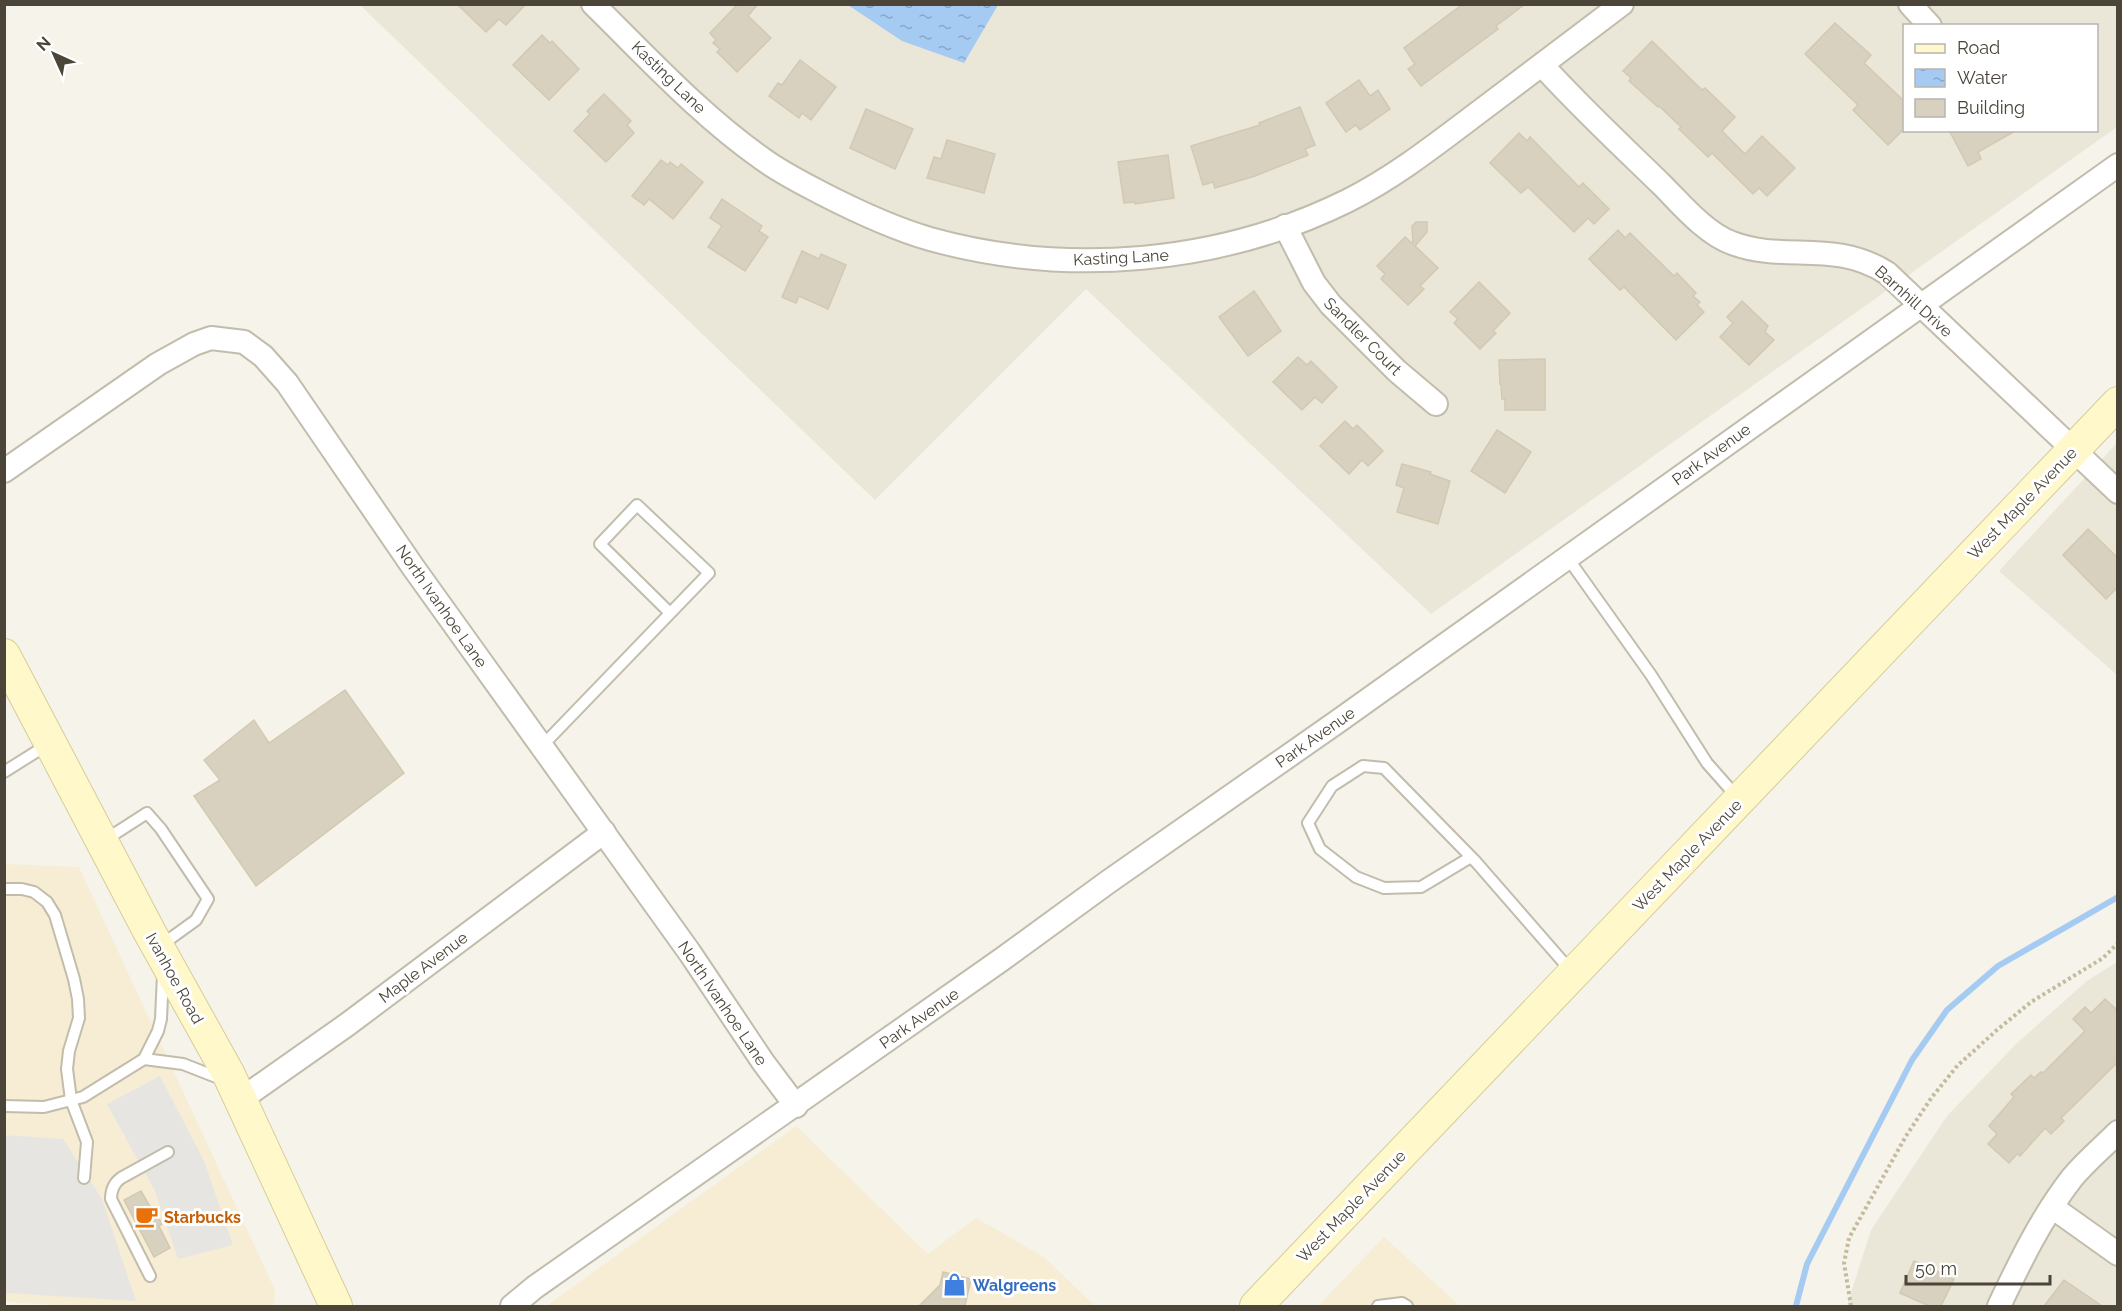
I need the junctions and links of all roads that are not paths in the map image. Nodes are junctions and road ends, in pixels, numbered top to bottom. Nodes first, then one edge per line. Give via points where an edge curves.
1 (593, 4) edge
2 (1622, 4) edge
3 (1910, 4) edge
4 (1928, 24) edge
5 (1542, 65) junction
6 (2118, 165) edge
7 (1285, 226) junction
8 (1922, 306) junction
9 (2118, 403) edge
10 (1436, 404) dead end
11 (2073, 449) junction
12 (4, 471) edge
13 (2118, 492) edge
14 (1567, 557) junction
15 (670, 613) junction
16 (4, 655) edge
17 (51, 743) junction
18 (542, 746) junction
19 (4, 772) edge
20 (1740, 799) junction
21 (604, 832) junction
22 (102, 842) junction
23 (1471, 857) junction
24 (4, 889) edge
25 (161, 951) junction
26 (1574, 974) junction
27 (144, 1059) junction
28 (237, 1092) junction
29 (71, 1100) junction
30 (4, 1106) edge
31 (796, 1106) junction
32 (2118, 1132) edge
33 (168, 1152) dead end
34 (84, 1178) dead end
35 (2052, 1207) junction
36 (2118, 1254) edge
37 (150, 1276) dead end
38 (336, 1306) edge
39 (512, 1306) edge
40 (1256, 1306) edge
41 (1378, 1306) edge
42 (1407, 1306) edge
43 (1998, 1306) edge

1 - 7 street, Kasting Lane via 698,107 764,160 857,212 929,238 999,254 1089,261 1151,258 1206,249
2 - 5 street, Kasting Lane
3 - 4 street
5 - 7 street, Kasting Lane via 1404,168 1346,201
5 - 8 street, Barnhill Drive via 1705,226 1730,243 1759,250 1834,253 1871,263
6 - 8 street, Park Avenue
7 - 10 street, Sandler Court via 1314,283 1331,305
8 - 11 street, Barnhill Drive
8 - 14 street, Park Avenue
9 - 11 main road, West Maple Avenue
11 - 13 street, Barnhill Drive
11 - 20 main road, West Maple Avenue
12 - 18 street, North Ivanhoe Lane via 158,364 194,344 212,338 244,342 287,383
14 - 20 lane via 1707,763
14 - 31 street, Park Avenue
15 - 15 lane via 709,573 637,506 600,544
15 - 18 lane
16 - 17 main road, Ivanhoe Road
17 - 19 lane
17 - 22 main road, Ivanhoe Road
18 - 21 street, North Ivanhoe Lane
20 - 26 main road, West Maple Avenue
21 - 28 street, Maple Avenue via 348,1024
21 - 31 street, North Ivanhoe Lane
22 - 25 main road, Ivanhoe Road
22 - 25 lane via 147,813 208,899 196,920
23 - 23 lane via 1384,768 1363,766 1332,786 1308,823 1320,849 1356,877 1384,888 1421,886
23 - 26 lane
24 - 29 lane via 34,892 48,902 55,915 78,999 79,1018 67,1061
25 - 27 lane via 161,1019
25 - 28 main road, Ivanhoe Road
26 - 40 main road, West Maple Avenue
27 - 28 lane via 183,1065
27 - 29 lane via 83,1097
28 - 38 main road, Ivanhoe Road
29 - 30 lane via 44,1107
29 - 34 lane via 87,1142
31 - 39 street, Park Avenue
32 - 35 street via 2074,1176
33 - 37 lane via 121,1178 111,1195
35 - 36 street
35 - 43 street via 2027,1246
41 - 42 lane

